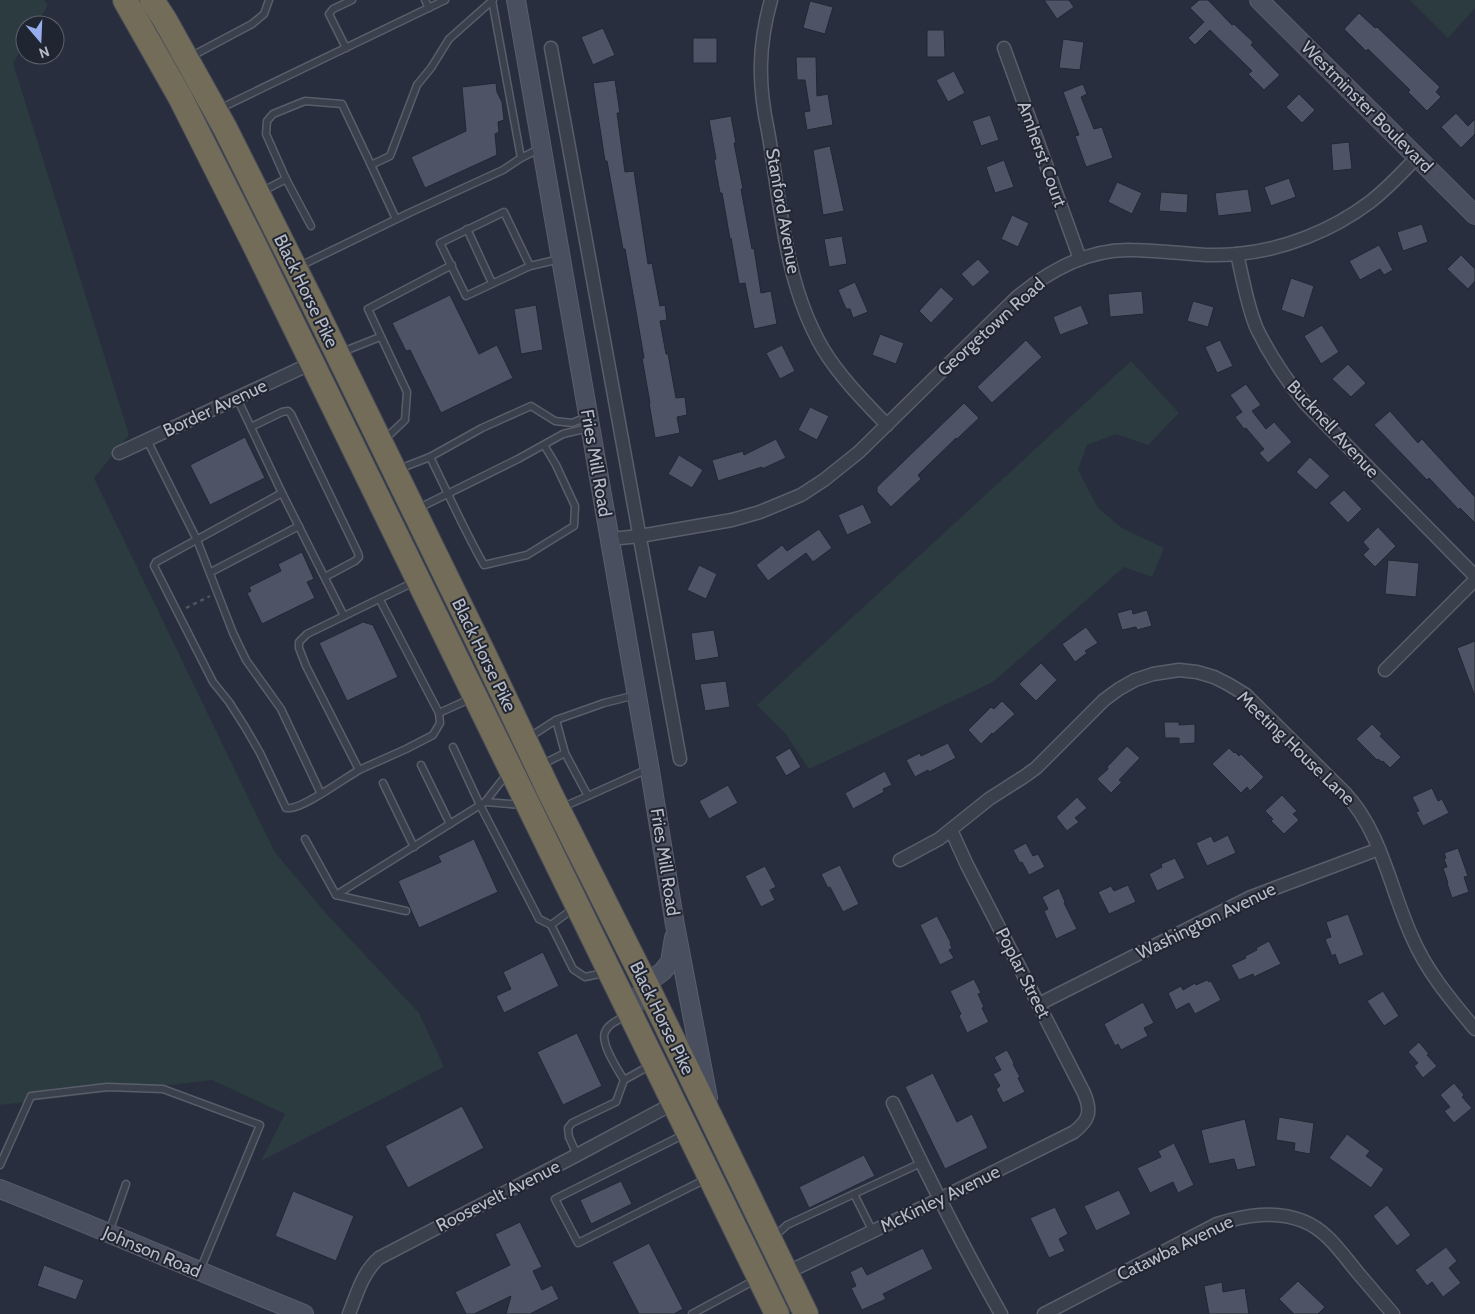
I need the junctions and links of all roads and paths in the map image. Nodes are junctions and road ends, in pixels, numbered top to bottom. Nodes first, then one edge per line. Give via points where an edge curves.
1 (125, 0) edge
2 (152, 0) edge
3 (270, 0) edge
4 (352, 0) edge
5 (425, 0) edge
6 (445, 0) edge
7 (492, 0) edge
8 (516, 0) edge
9 (771, 0) edge
10 (1259, 0) edge
11 (429, 8) junction
12 (346, 48) junction
13 (551, 48) dead end
14 (1004, 48) dead end
15 (187, 59) junction
16 (215, 111) junction
17 (542, 148) junction
18 (1417, 157) junction
19 (521, 158) junction
20 (371, 166) junction
21 (286, 180) junction
22 (258, 194) junction
23 (1475, 215) edge
24 (396, 219) junction
25 (311, 226) dead end
26 (466, 229) junction
27 (1237, 254) junction
28 (561, 258) junction
29 (1080, 259) junction
30 (452, 266) junction
31 (530, 266) junction
32 (295, 268) junction
33 (492, 283) junction
34 (380, 337) junction
35 (337, 354) junction
36 (312, 363) junction
37 (327, 394) junction
38 (237, 398) junction
39 (589, 422) junction
40 (887, 425) junction
41 (250, 427) junction
42 (147, 440) junction
43 (380, 443) junction
44 (544, 445) junction
45 (119, 453) dead end
46 (430, 456) junction
47 (394, 471) junction
48 (282, 493) junction
49 (448, 493) junction
50 (414, 511) junction
51 (299, 526) junction
52 (640, 536) junction
53 (610, 539) junction
54 (197, 540) junction
55 (210, 572) junction
56 (1475, 576) edge
57 (325, 577) junction
58 (418, 580) junction
59 (1475, 580) edge
60 (218, 592) junction
61 (380, 600) junction
62 (178, 612) junction
63 (344, 616) junction
64 (484, 654) junction
65 (1386, 670) dead end
66 (637, 694) junction
67 (475, 697) junction
68 (439, 713) junction
69 (556, 720) junction
70 (525, 740) junction
71 (453, 747) dead end
72 (565, 753) junction
73 (680, 759) dead end
74 (422, 765) dead end
75 (537, 767) junction
76 (510, 769) junction
77 (650, 769) junction
78 (359, 770) junction
79 (383, 783) dead end
80 (321, 794) junction
81 (588, 796) junction
82 (483, 804) junction
83 (529, 805) junction
84 (558, 809) junction
85 (450, 824) junction
86 (951, 830) junction
87 (304, 839) dead end
88 (414, 847) junction
89 (1379, 849) junction
90 (900, 860) dead end
91 (336, 895) junction
92 (577, 905) junction
93 (406, 911) dead end
94 (550, 925) junction
95 (675, 925) junction
96 (610, 972) junction
97 (646, 984) junction
98 (1039, 1004) junction
99 (630, 1014) junction
100 (1475, 1029) edge
101 (654, 1063) junction
102 (624, 1080) junction
103 (674, 1103) junction
104 (893, 1103) dead end
105 (1088, 1116) joint
106 (712, 1121) junction
107 (688, 1133) junction
108 (577, 1156) junction
109 (921, 1163) junction
110 (0, 1165) edge
111 (710, 1178) junction
112 (126, 1184) dead end
113 (0, 1190) edge
114 (854, 1194) junction
115 (940, 1199) junction
116 (873, 1232) junction
117 (108, 1233) junction
118 (770, 1241) junction
119 (199, 1272) junction
120 (786, 1273) junction
121 (758, 1278) junction
122 (304, 1314) edge
123 (350, 1314) edge
124 (692, 1314) edge
125 (777, 1314) edge
126 (806, 1314) edge
127 (1000, 1314) edge
128 (1044, 1314) edge
129 (1393, 1314) edge

1 - 36 highway, Black Horse Pike via 180,97
2 - 15 highway, Black Horse Pike
3 - 15 lane via 264,14 252,24
4 - 12 lane via 332,9 329,14
5 - 11 lane
6 - 11 lane
7 - 19 lane
7 - 20 lane via 449,39 417,85 390,156
8 - 17 main road, Fries Mill Road
9 - 40 street, Stanford Avenue via 763,30 760,79 790,267 807,317 823,349 844,378
10 - 18 main road, Westminster Boulevard
11 - 12 lane
12 - 16 lane
13 - 52 street, Fries Mill Road
14 - 29 street, Amherst Court
15 - 16 highway, Black Horse Pike
16 - 22 highway, Black Horse Pike
17 - 19 lane
17 - 28 main road, Fries Mill Road
18 - 23 main road, Westminster Boulevard
18 - 27 street, Georgetown Road via 1370,202 1330,226 1283,245
19 - 24 lane via 503,170
20 - 21 lane via 342,104 306,101 272,114 268,121 266,134
20 - 24 lane
21 - 22 lane
21 - 25 lane
22 - 32 highway, Black Horse Pike
24 - 32 lane
26 - 30 lane via 440,243
26 - 31 lane via 504,212
26 - 33 lane
27 - 29 street, Georgetown Road via 1131,250 1098,253
27 - 56 street, Bucknell Avenue via 1257,329 1286,380
28 - 31 lane
28 - 39 main road, Fries Mill Road
29 - 40 street, Georgetown Road via 1030,287
30 - 33 lane via 466,296
30 - 34 lane via 368,309
31 - 33 lane
32 - 35 highway, Black Horse Pike
34 - 35 lane
34 - 43 lane via 407,392 405,420
35 - 43 highway, Black Horse Pike
36 - 37 highway, Black Horse Pike
36 - 38 street, Border Avenue
37 - 43 highway via 362,445
37 - 58 highway, Black Horse Pike
38 - 41 lane
38 - 42 street, Border Avenue
39 - 44 lane
39 - 46 lane via 555,421 531,406
39 - 53 main road, Fries Mill Road
40 - 52 street, Georgetown Road via 836,471 789,500 739,519
41 - 48 lane
41 - 57 lane via 282,412 291,414 358,552 359,557 355,561
42 - 45 street, Border Avenue
42 - 54 lane
43 - 47 highway, Black Horse Pike
44 - 49 lane
44 - 49 lane via 575,506 574,526 527,555 484,565
46 - 47 lane
46 - 49 lane
47 - 50 highway, Black Horse Pike
48 - 51 lane
48 - 54 lane
49 - 50 lane
50 - 64 highway, Black Horse Pike
51 - 55 lane
51 - 57 lane
52 - 53 street, Georgetown Road
52 - 73 street, Fries Mill Road
53 - 66 main road, Fries Mill Road
54 - 55 lane
54 - 62 lane via 154,566
55 - 60 lane
57 - 63 lane
58 - 61 lane
58 - 64 highway via 425,580 440,591 458,628 470,645
58 - 67 highway, Black Horse Pike
59 - 65 street
60 - 62 path
60 - 80 lane via 246,660 281,709
61 - 63 lane
61 - 68 lane
62 - 80 lane via 213,682 250,736 286,808 309,802
63 - 78 lane via 307,634 299,642 299,648
64 - 70 highway, Black Horse Pike
66 - 69 lane
66 - 77 main road, Fries Mill Road
67 - 68 lane
67 - 76 highway, Black Horse Pike
68 - 78 lane via 440,723 433,735
69 - 70 lane
69 - 72 lane
70 - 75 highway, Black Horse Pike
71 - 82 lane
72 - 75 lane
72 - 81 lane
74 - 85 lane
75 - 84 highway, Black Horse Pike
76 - 82 lane
76 - 83 highway, Black Horse Pike
77 - 81 lane
77 - 95 main road, Fries Mill Road
78 - 80 lane
79 - 88 lane
81 - 84 lane
82 - 83 lane
82 - 85 lane
82 - 94 lane via 539,919
83 - 92 highway, Black Horse Pike
84 - 97 highway, Black Horse Pike
85 - 88 lane
86 - 89 street, Meeting House Lane via 989,799 1036,768 1119,689 1134,680 1179,670 1214,677 1246,695 1350,799
86 - 90 street, Meeting House Lane
86 - 98 street, Poplar Street
87 - 91 lane
88 - 91 lane
89 - 98 street, Washington Avenue via 1251,897
89 - 100 street, Meeting House Lane via 1423,959
91 - 93 lane
92 - 94 lane
92 - 96 highway, Black Horse Pike
94 - 96 lane via 573,969 585,977
95 - 97 main road, Fries Mill Road via 670,962 664,971
95 - 106 main road, Fries Mill Road
96 - 99 highway, Black Horse Pike
97 - 99 main road, Fries Mill Road
97 - 106 highway, Black Horse Pike
98 - 105 street, Poplar Street via 1084,1093
99 - 101 highway, Black Horse Pike
99 - 102 lane via 605,1032 604,1041
101 - 102 lane
101 - 103 highway, Black Horse Pike
102 - 108 lane via 616,1102 568,1128
103 - 107 highway, Black Horse Pike
103 - 108 street, Roosevelt Avenue
104 - 109 street
105 - 115 street, McKinley Avenue via 1074,1132
106 - 118 highway, Black Horse Pike
107 - 111 highway, Black Horse Pike
107 - 111 lane via 555,1200 578,1242
108 - 123 street, Roosevelt Avenue via 379,1258 364,1276
109 - 114 lane
109 - 115 street
110 - 119 lane via 31,1096 107,1087 163,1089 260,1125
111 - 121 highway, Black Horse Pike
112 - 117 lane
113 - 117 main road, Johnson Road
114 - 116 lane
114 - 118 lane via 787,1225
115 - 116 street, McKinley Avenue
115 - 127 street
116 - 120 street, McKinley Avenue
117 - 119 main road, Johnson Road
118 - 120 highway, Black Horse Pike
119 - 122 main road, Johnson Road
120 - 126 highway, Black Horse Pike
121 - 124 lane
121 - 125 highway, Black Horse Pike
128 - 129 street, Catawba Avenue via 1218,1224 1262,1214 1288,1216 1318,1230 1334,1244

